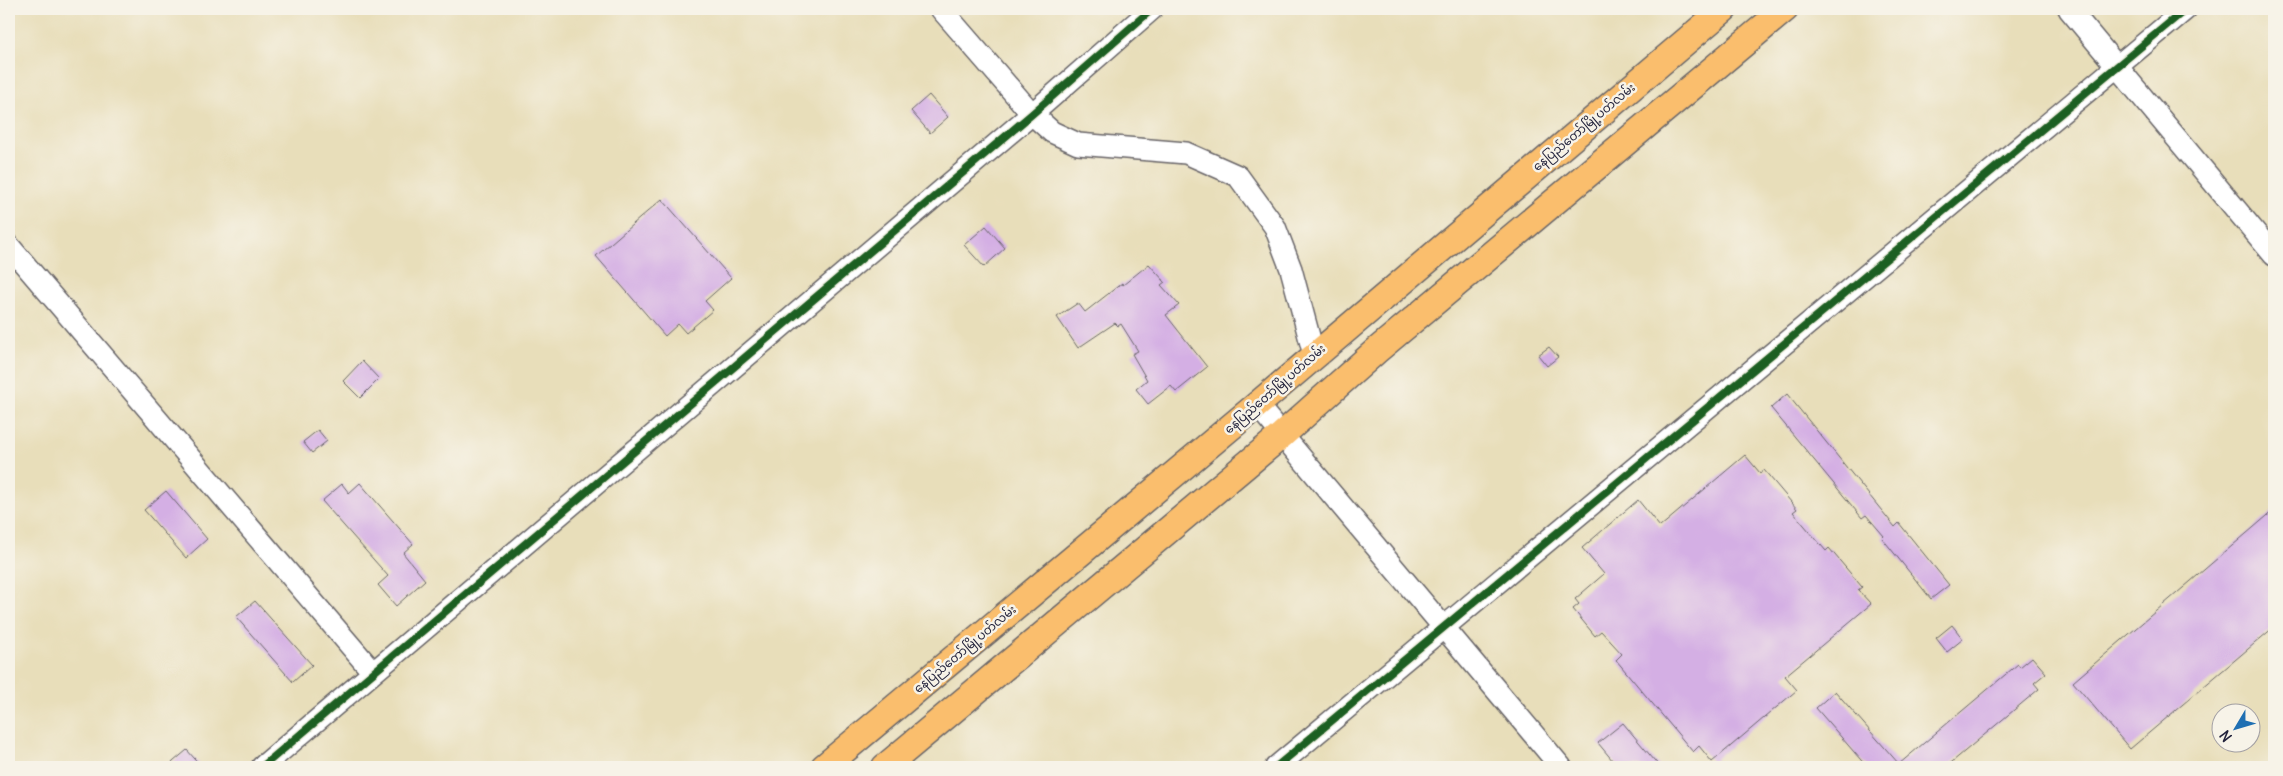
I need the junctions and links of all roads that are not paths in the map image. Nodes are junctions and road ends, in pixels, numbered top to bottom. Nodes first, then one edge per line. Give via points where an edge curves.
1 (941, 9) edge
2 (1152, 9) edge
3 (1724, 9) edge
4 (1785, 9) edge
5 (2069, 9) edge
6 (2186, 9) edge
7 (2117, 66) junction
8 (1032, 114) junction
9 (9, 246) edge
10 (2274, 255) edge
11 (1314, 355) junction
12 (1257, 405) junction
13 (1282, 435) junction
14 (1443, 626) junction
15 (372, 672) junction
16 (262, 767) edge
17 (824, 767) edge
18 (885, 767) edge
19 (1276, 767) edge
20 (1561, 767) edge

1 - 8 street
2 - 8 street
3 - 11 main road, နေပြည်တော်မြို့ပတ်လမ်း
4 - 13 main road via 1376,351
5 - 7 street
6 - 7 street
7 - 10 street
7 - 14 street
8 - 11 street via 1052,132 1078,144 1186,153 1238,176 1276,227
8 - 15 street
9 - 15 street
11 - 12 main road, နေပြည်တော်မြို့ပတ်လမ်း
12 - 13 street
12 - 17 main road, နေပြည်တော်မြို့ပတ်လမ်း
13 - 14 street
13 - 18 main road
14 - 19 street
14 - 20 street
15 - 16 street

